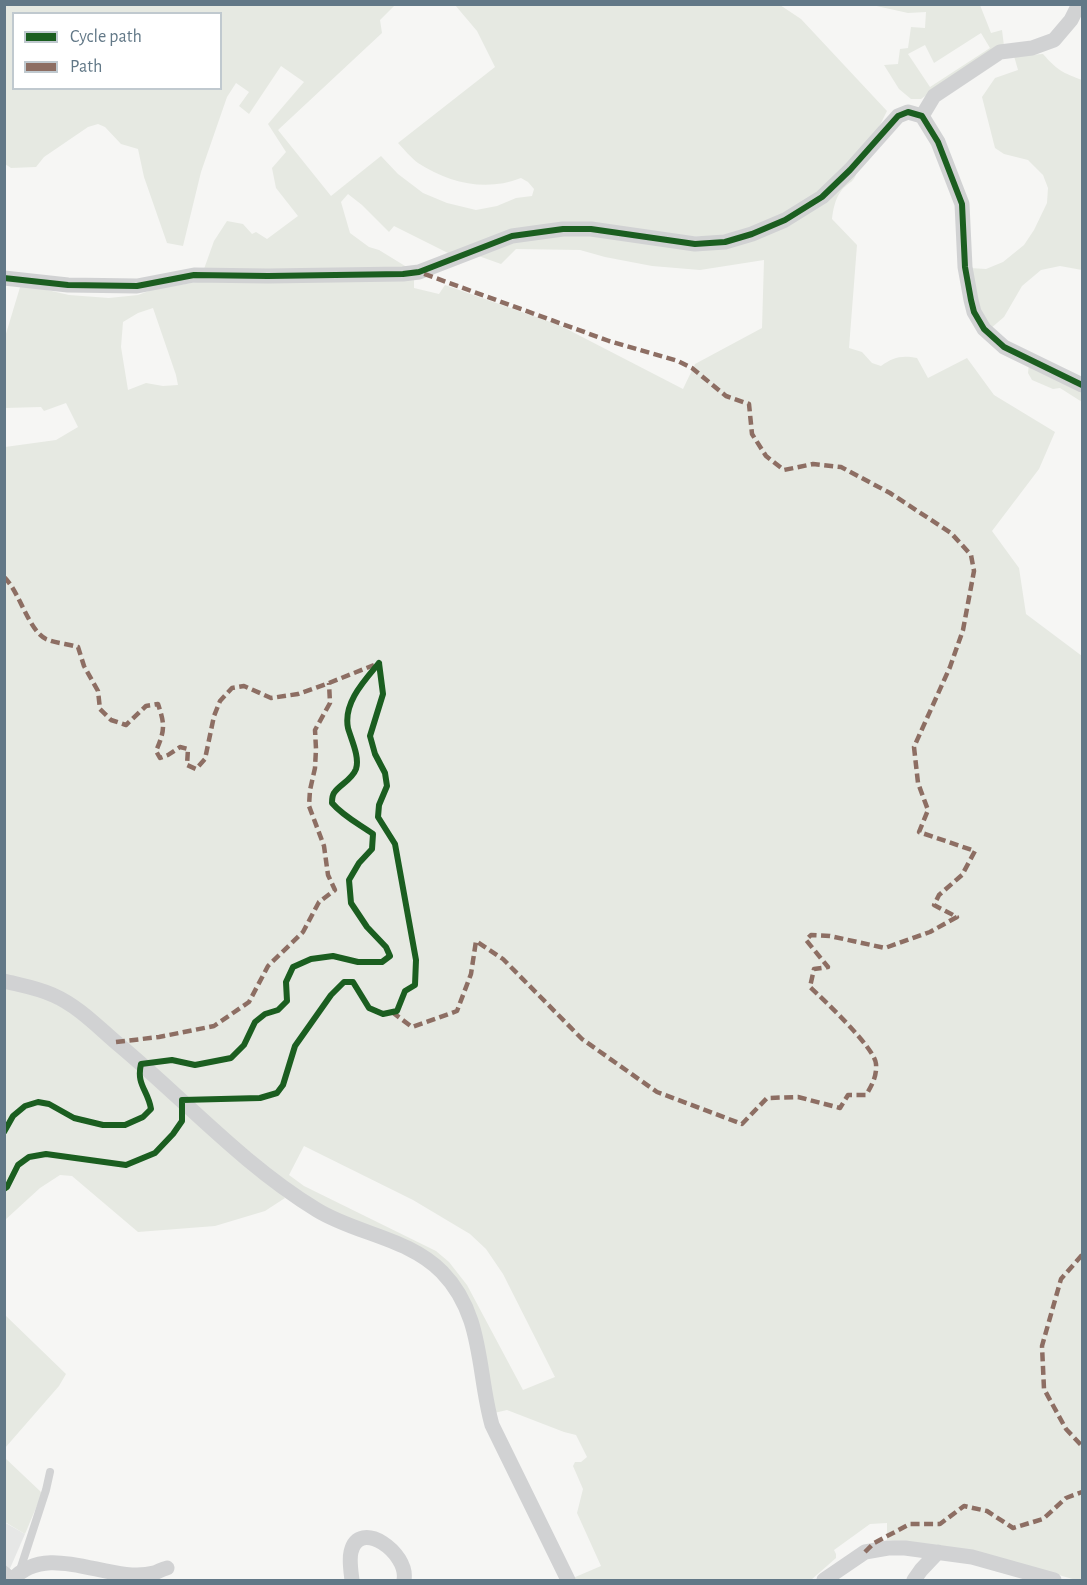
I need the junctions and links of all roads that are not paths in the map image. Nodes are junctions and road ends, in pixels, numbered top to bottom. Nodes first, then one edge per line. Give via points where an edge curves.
1 (1079, 4) edge
2 (922, 116) junction
3 (4, 278) edge
4 (1083, 385) edge
5 (4, 981) edge
6 (50, 1472) dead end
7 (938, 1552) junction
8 (167, 1568) dead end
9 (13, 1575) edge
10 (830, 1579) edge
11 (352, 1581) edge
12 (404, 1581) edge
13 (568, 1581) edge
14 (914, 1581) edge
15 (1054, 1581) edge

1 - 2 street via 1054,40 1032,48 1000,52 934,96
2 - 3 street via 908,112 898,116 822,197 785,220 725,242 695,244 591,229 563,229 512,236 420,272 403,274 194,275 137,286 68,285
2 - 4 street via 938,141 962,204 965,267 974,312 1004,347
5 - 13 street via 52,995 82,1012 223,1138 296,1197 347,1225 415,1251 443,1273 463,1301 476,1336 492,1425
6 - 9 lane
7 - 10 street via 888,1548 865,1552
7 - 14 street
7 - 15 street via 972,1557
8 - 9 street via 153,1574 124,1574 49,1563
11 - 12 street via 350,1553 359,1539 367,1537 380,1541 401,1562

